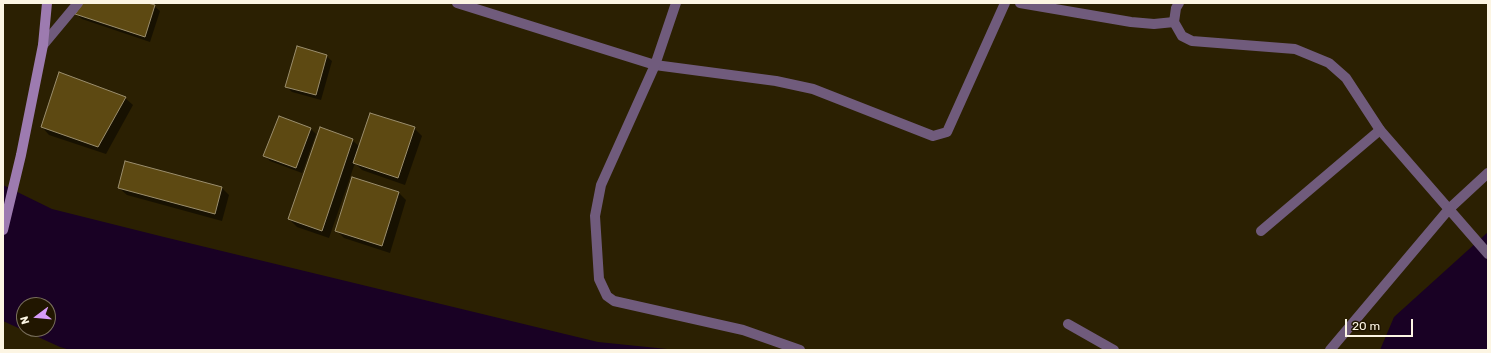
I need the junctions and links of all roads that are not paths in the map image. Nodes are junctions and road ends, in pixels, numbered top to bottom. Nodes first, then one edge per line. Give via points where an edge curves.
1 (47, 3) edge
2 (78, 3) edge
3 (457, 3) edge
4 (676, 3) edge
5 (1005, 3) edge
6 (1020, 3) edge
7 (1179, 3) edge
8 (1174, 22) junction
9 (43, 45) junction
10 (655, 65) junction
11 (1380, 130) junction
12 (1488, 173) edge
13 (1452, 212) junction
14 (3, 230) edge
15 (1261, 231) dead end
16 (1488, 254) edge
17 (1068, 324) dead end
18 (800, 350) edge
19 (1114, 350) edge
20 (1330, 350) edge

1 - 9 street
2 - 9 street
3 - 10 street
4 - 10 street
5 - 10 street via 947,132 933,136 813,89 776,81
6 - 8 street via 1131,22
7 - 8 street
8 - 11 street via 1182,36 1192,41 1295,49 1329,63 1346,78
9 - 14 street
10 - 18 street via 601,185 595,216 599,279 607,296 614,301 743,330
11 - 13 street
11 - 15 street
12 - 13 street
13 - 16 street
13 - 20 street
17 - 19 street

